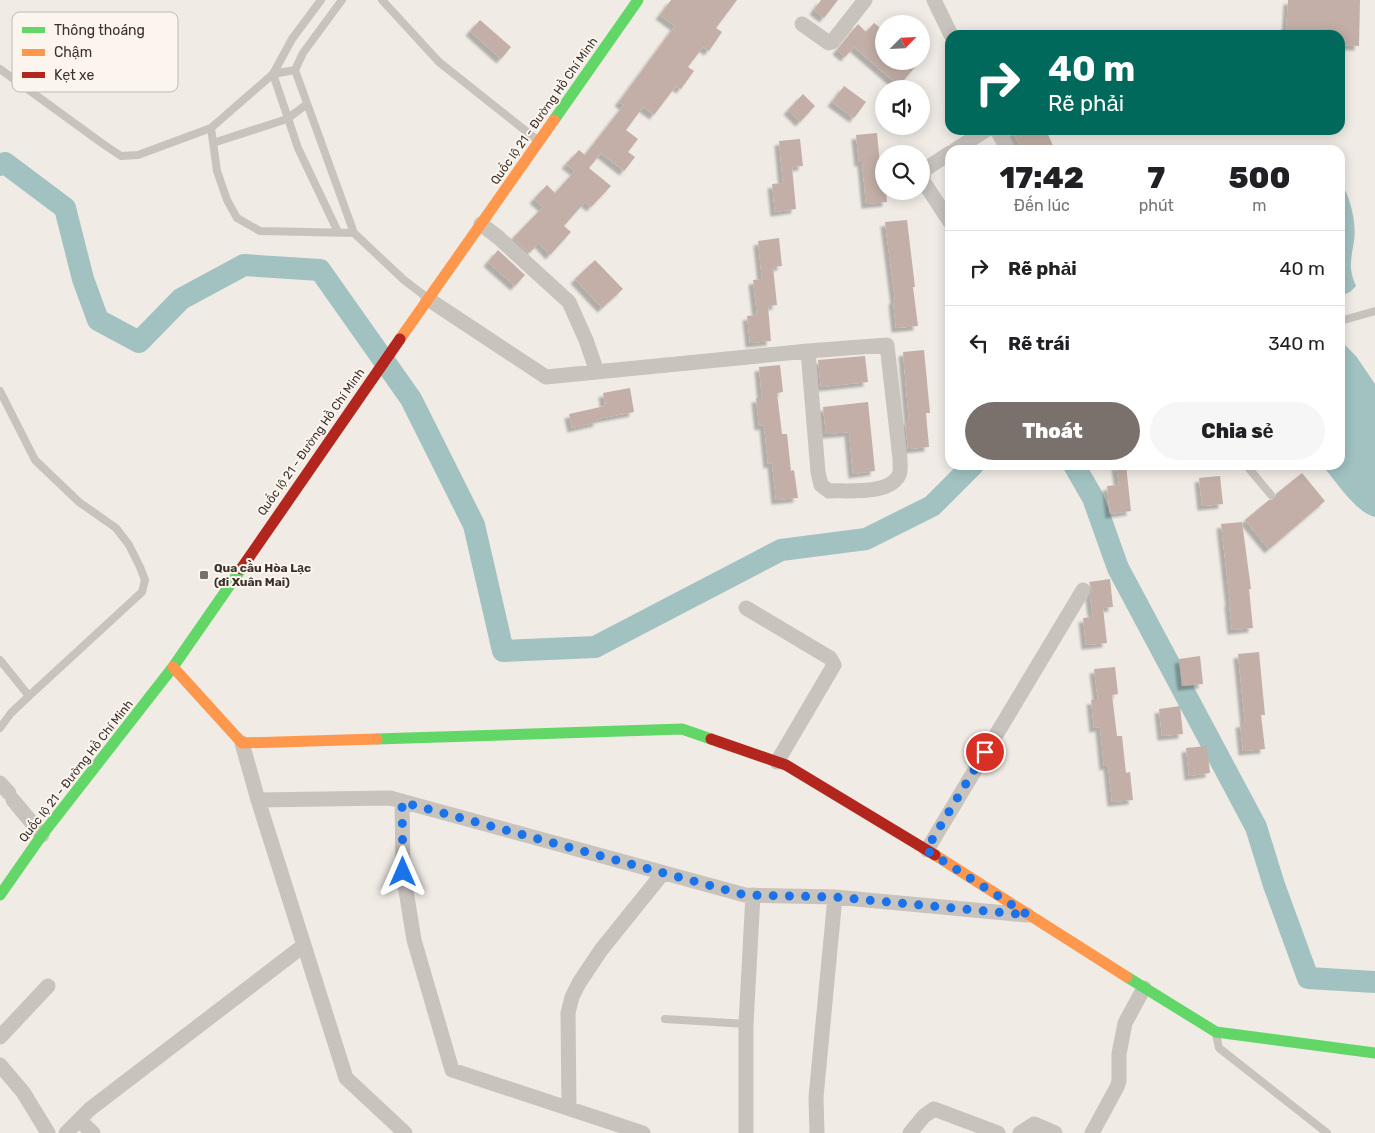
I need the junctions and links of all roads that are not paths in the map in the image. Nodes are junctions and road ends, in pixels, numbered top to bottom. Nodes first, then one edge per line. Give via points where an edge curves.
1 (321, 0) edge
2 (342, 0) edge
3 (382, 0) edge
4 (638, 0) edge
5 (934, 0) edge
6 (859, 2) edge
7 (802, 24) dead end
8 (949, 30) edge
9 (0, 69) edge
10 (294, 70) junction
11 (273, 74) junction
12 (12, 78) edge
13 (32, 92) edge
14 (307, 104) junction
15 (287, 119) junction
16 (212, 128) junction
17 (978, 135) edge
18 (539, 142) junction
19 (213, 143) junction
20 (963, 145) edge
21 (945, 156) edge
22 (945, 214) edge
23 (481, 224) junction
24 (338, 232) junction
25 (354, 233) junction
26 (428, 298) junction
27 (1375, 311) edge
28 (1345, 320) edge
29 (808, 351) junction
30 (597, 372) junction
31 (0, 391) edge
32 (1250, 470) edge
33 (1271, 495) dead end
34 (1083, 590) dead end
35 (746, 608) dead end
36 (0, 660) edge
37 (173, 667) junction
38 (29, 696) junction
39 (0, 728) edge
40 (242, 743) junction
41 (777, 762) junction
42 (7, 792) edge
43 (258, 800) junction
44 (402, 802) junction
45 (42, 835) junction
46 (926, 850) junction
47 (663, 872) junction
48 (0, 895) edge
49 (753, 895) junction
50 (834, 897) junction
51 (1028, 915) junction
52 (303, 946) junction
53 (48, 986) dead end
54 (1144, 988) junction
55 (665, 1019) dead end
56 (746, 1024) junction
57 (1216, 1032) junction
58 (0, 1037) edge
59 (1375, 1053) edge
60 (0, 1065) edge
61 (569, 1108) junction
62 (79, 1120) junction
63 (48, 1133) edge
64 (66, 1133) edge
65 (93, 1133) edge
66 (405, 1133) edge
67 (643, 1133) edge
68 (746, 1133) edge
69 (817, 1133) edge
70 (910, 1133) edge
71 (998, 1133) edge
72 (1020, 1133) edge
73 (1055, 1133) edge
74 (1092, 1133) edge
75 (1327, 1133) edge

1 - 11 lane via 292,39
2 - 10 lane
3 - 18 lane via 439,62
4 - 18 main road, Quốc lộ 21 - Đường Hồ Chí Minh
5 - 8 street
6 - 7 street via 832,42
9 - 12 lane
10 - 11 lane
10 - 14 lane
11 - 15 lane
11 - 16 lane
13 - 16 lane via 121,156 138,156
14 - 15 lane
14 - 25 lane
15 - 19 lane
15 - 24 lane
16 - 19 lane
17 - 20 street
18 - 23 main road, Quốc lộ 21 - Đường Hồ Chí Minh
19 - 24 lane via 217,171 237,218 260,231
21 - 22 street via 924,170 923,181
23 - 26 main road, Quốc lộ 21 - Đường Hồ Chí Minh
23 - 30 street via 569,302
24 - 25 lane
25 - 26 lane
26 - 30 street via 546,377
26 - 37 main road, Quốc lộ 21 - Đường Hồ Chí Minh
27 - 28 lane
29 - 29 street via 887,345 900,460 900,474 894,483 883,489 829,491 821,484
29 - 30 street
31 - 38 lane via 34,460 79,502 116,528 129,545 145,580 142,592
32 - 33 lane
34 - 46 street
35 - 41 street via 830,658 834,665
36 - 38 lane
37 - 40 main road
37 - 45 main road, Quốc lộ 21 - Đường Hồ Chí Minh
38 - 39 lane
40 - 41 main road via 682,729
40 - 43 street
41 - 46 main road
42 - 45 street
43 - 44 street via 390,798
43 - 52 street
44 - 47 street
44 - 61 street via 403,872 414,940 452,1070
45 - 48 main road, Quốc lộ 21 - Đường Hồ Chí Minh
46 - 51 main road
47 - 49 street
47 - 61 street via 601,950 572,997 568,1013
49 - 50 street
49 - 56 street
50 - 51 street
50 - 69 street via 816,1097
51 - 54 main road
52 - 62 street
52 - 66 street via 346,1078
53 - 58 street
54 - 57 main road
54 - 74 street via 1125,1024 1117,1087
55 - 56 lane
56 - 68 street
57 - 59 main road
57 - 75 lane via 1219,1048
60 - 63 street via 23,1092
61 - 67 street
62 - 64 street
62 - 65 street
70 - 71 street via 934,1108
72 - 73 street via 1036,1124

